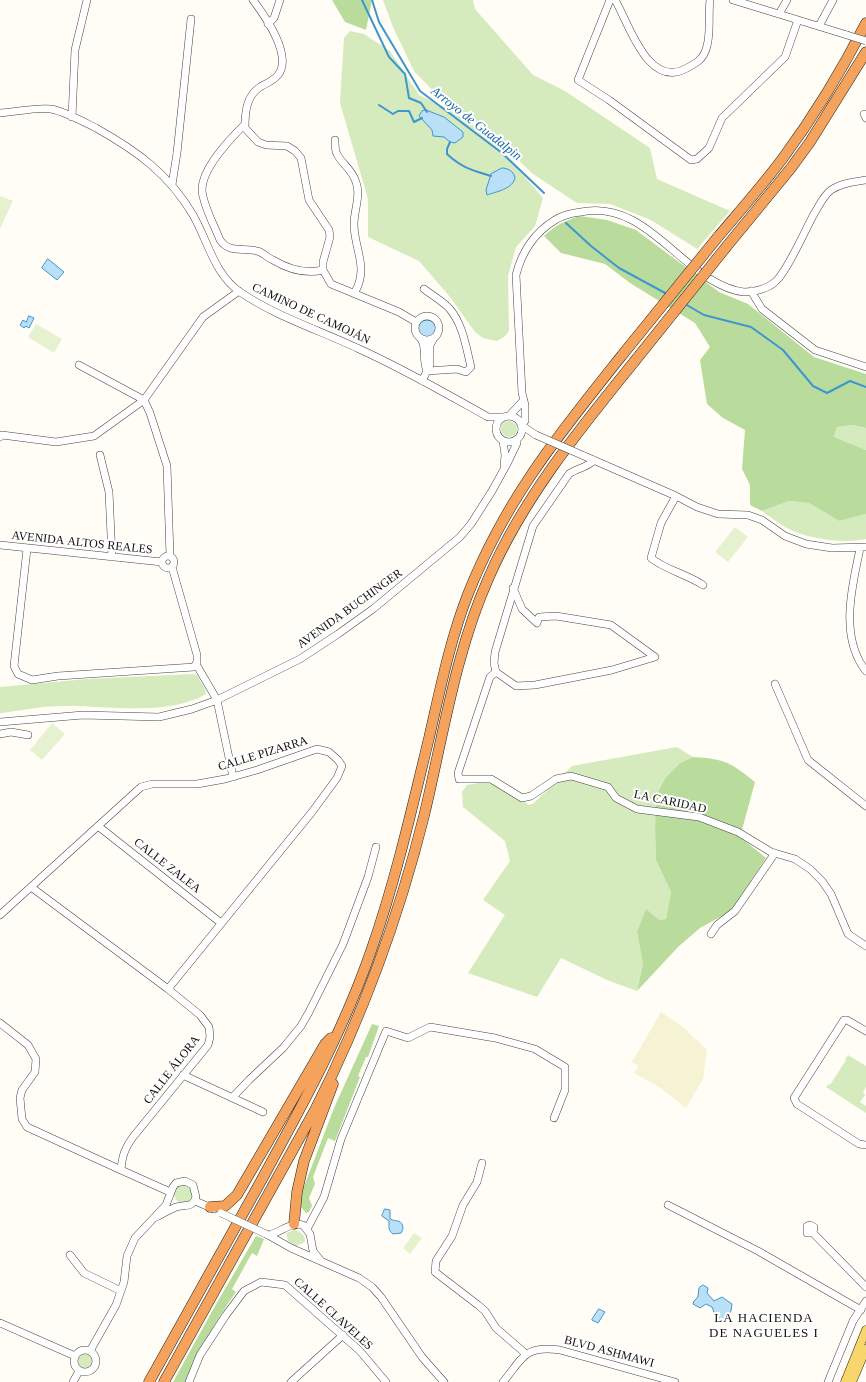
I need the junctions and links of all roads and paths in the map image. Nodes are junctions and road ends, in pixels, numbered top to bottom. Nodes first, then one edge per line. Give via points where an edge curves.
1 (87, 0) edge
2 (253, 0) edge
3 (280, 0) edge
4 (610, 0) edge
5 (615, 0) edge
6 (710, 0) edge
7 (733, 0) edge
8 (787, 0) edge
9 (833, 0) edge
10 (779, 14) junction
11 (191, 19) dead end
12 (798, 20) junction
13 (866, 23) edge
14 (268, 24) junction
15 (819, 26) junction
16 (866, 41) edge
17 (866, 52) edge
18 (0, 113) edge
19 (72, 117) junction
20 (245, 124) junction
21 (335, 140) dead end
22 (866, 180) edge
23 (172, 186) junction
24 (323, 270) junction
25 (424, 288) dead end
26 (239, 291) junction
27 (752, 291) junction
28 (355, 292) junction
29 (416, 322) junction
30 (434, 338) junction
31 (421, 339) junction
32 (79, 365) dead end
33 (866, 367) edge
34 (427, 371) junction
35 (422, 381) junction
36 (144, 400) junction
37 (523, 401) junction
38 (506, 416) junction
39 (488, 417) junction
40 (521, 425) junction
41 (496, 427) junction
42 (536, 435) junction
43 (0, 437) edge
44 (518, 438) junction
45 (503, 441) junction
46 (100, 455) dead end
47 (594, 460) junction
48 (504, 466) junction
49 (676, 496) junction
50 (0, 544) edge
51 (863, 548) edge
52 (27, 549) junction
53 (170, 556) junction
54 (112, 557) junction
55 (162, 562) junction
56 (172, 567) junction
57 (703, 585) dead end
58 (513, 588) junction
59 (641, 646) junction
60 (641, 661) junction
61 (196, 664) junction
62 (866, 671) edge
63 (496, 672) junction
64 (775, 684) dead end
65 (217, 700) junction
66 (0, 722) edge
67 (0, 734) edge
68 (28, 735) dead end
69 (233, 777) junction
70 (866, 806) edge
71 (98, 826) junction
72 (376, 847) dead end
73 (775, 853) junction
74 (31, 887) junction
75 (0, 915) edge
76 (221, 923) junction
77 (710, 934) dead end
78 (866, 946) edge
79 (168, 989) junction
80 (0, 1022) edge
81 (341, 1026) junction
82 (866, 1031) edge
83 (336, 1068) junction
84 (183, 1075) junction
85 (232, 1098) junction
86 (263, 1112) dead end
87 (554, 1118) dead end
88 (866, 1145) edge
89 (482, 1164) dead end
90 (120, 1170) junction
91 (170, 1194) junction
92 (195, 1201) junction
93 (668, 1205) dead end
94 (178, 1207) junction
95 (210, 1207) junction
96 (156, 1217) junction
97 (290, 1226) junction
98 (307, 1228) junction
99 (813, 1233) dead end
100 (268, 1235) junction
101 (311, 1241) junction
102 (288, 1246) junction
103 (296, 1250) junction
104 (70, 1255) dead end
105 (322, 1262) junction
106 (866, 1287) edge
107 (121, 1291) junction
108 (866, 1301) edge
109 (861, 1310) junction
110 (0, 1323) edge
111 (866, 1330) edge
112 (343, 1335) junction
113 (866, 1349) edge
114 (90, 1351) junction
115 (526, 1354) junction
116 (75, 1356) junction
117 (79, 1371) junction
118 (73, 1382) edge
119 (149, 1382) edge
120 (164, 1382) edge
121 (190, 1382) edge
122 (291, 1382) edge
123 (386, 1382) edge
124 (444, 1382) edge
125 (503, 1382) edge
126 (675, 1382) edge
127 (828, 1382) edge
128 (845, 1382) edge
129 (852, 1382) edge

1 - 19 street via 75,50
2 - 14 street
3 - 14 street via 274,18
4 - 12 street via 578,80 691,160 697,159 709,148 722,118 785,57
5 - 6 street via 630,31 651,64 668,72 681,71 696,64 704,56 710,27
7 - 10 street
8 - 10 street
9 - 15 street
10 - 12 street
11 - 23 street
12 - 15 street
13 - 81 highway, bridge via 836,78 782,159 559,434 502,520 467,596 450,652 393,880 372,949
14 - 20 street via 283,61 278,75 252,94 247,103
15 - 16 street, bridge
17 - 83 highway, bridge via 791,168 560,454 514,526 488,579 457,674 406,886 371,988
18 - 19 street, CAMINO DE CAMOJÁN via 51,109
19 - 23 street, CAMINO DE CAMOJÁN via 133,150 162,174
20 - 24 street via 250,136 258,142 287,146 301,158 309,200 329,230 330,237
20 - 24 street via 231,138 210,167 202,187 220,240 224,246 259,251 273,261 305,272
21 - 28 street via 336,154 353,175 358,191 354,230 362,268
22 - 27 street via 842,184 830,190 820,203 780,278 767,288
23 - 26 street, CAMINO DE CAMOJÁN via 194,216 223,275
24 - 28 street via 331,284
25 - 34 street via 455,316 470,367 466,372 457,369
26 - 35 street, CAMINO DE CAMOJÁN
26 - 36 street via 203,317
27 - 33 street via 762,309 815,350
27 - 37 street via 736,291 715,282 685,262 653,233 612,212 587,210 557,219 537,233 530,242 516,275
28 - 29 street
29 - 30 street via 426,316 436,320 439,330
29 - 31 street via 415,330
30 - 31 street
30 - 34 street via 430,345 430,365
31 - 34 street via 424,344 424,364
32 - 36 street
34 - 35 street
35 - 39 street, CAMINO DE CAMOJÁN
36 - 43 street via 94,436 56,442 2,435
36 - 53 street via 167,466
37 - 38 street
37 - 40 street via 525,421
38 - 39 street, CAMINO DE CAMOJÁN
38 - 40 street via 515,418
38 - 41 street via 498,421
39 - 41 street, CAMINO DE CAMOJÁN
40 - 42 street
40 - 44 street via 522,432
41 - 45 street via 497,434
42 - 44 street
42 - 47 street, bridge
44 - 45 street via 511,442
44 - 48 street, AVENIDA BUCHINGER
45 - 48 street, AVENIDA BUCHINGER via 506,455
46 - 54 street via 109,492
47 - 49 street
47 - 58 street via 569,474 538,518 529,535
48 - 65 street, AVENIDA BUCHINGER via 471,524 460,537 415,574 361,617 300,659
49 - 51 street via 718,514 748,515 762,520 785,536 806,544 832,548
49 - 57 street via 661,523 651,558 660,565
50 - 52 street, AVENIDA ALTOS REALES
51 - 62 street via 852,588 851,625 857,655
52 - 54 street, AVENIDA ALTOS REALES
52 - 61 street via 14,666 18,674 28,679 189,669
53 - 55 street via 163,558
53 - 56 street via 174,562
54 - 55 street, AVENIDA ALTOS REALES
55 - 56 street via 166,568
56 - 61 street via 197,655
58 - 59 street via 522,608 537,623 539,617 556,616 611,625
58 - 63 street via 494,652
59 - 60 street
59 - 60 street via 655,657
60 - 63 street via 612,670 535,685 516,686
61 - 65 street
63 - 73 street, LA CARIDAD via 490,677 484,693 458,773 459,779 491,779 522,798 530,796 556,779 571,776 608,787 616,798 637,809 699,817 738,832
64 - 70 street via 808,760
65 - 66 street, AVENIDA BUCHINGER via 160,717 83,715
65 - 69 street
67 - 68 street via 11,732
69 - 71 street, CALLE PIZARRA via 197,784 152,784 141,787
69 - 76 street, CALLE PIZARRA via 317,749 329,752 342,766 337,778 312,812
71 - 74 street, CALLE PIZARRA
71 - 76 street, CALLE ZALEA
72 - 85 street via 368,877 343,944 304,1022 283,1048
73 - 77 street via 735,911
73 - 78 street, LA CARIDAD via 795,859 822,881 848,934
74 - 75 street, CALLE PIZARRA
74 - 79 street, CALLE ÁLORA
76 - 79 street, CALLE PIZARRA
79 - 84 street, CALLE ÁLORA via 200,1015 209,1027 208,1045
80 - 90 street via 28,1045 36,1059 35,1072 22,1090 20,1098 24,1124
81 - 95 highway via 325,1044 237,1195 225,1206
81 - 119 highway via 302,1106
82 - 88 street via 844,1020 794,1098 797,1104 833,1125 858,1144
83 - 97 highway via 331,1092 304,1161
83 - 120 highway
84 - 85 street
84 - 90 street, CALLE ÁLORA via 125,1147
85 - 86 street
87 - 98 street via 565,1090 565,1067 535,1049 495,1038 430,1027 408,1038 386,1031 341,1139 324,1197
89 - 115 street via 477,1182 462,1205 452,1236 436,1261 435,1272 485,1311 496,1328
90 - 91 street
91 - 92 street via 176,1183 189,1182 196,1192
91 - 94 street
91 - 96 street via 166,1205
92 - 94 street via 188,1207
92 - 95 street
93 - 109 street via 758,1251
94 - 96 street
95 - 100 street, bridge
96 - 107 street via 141,1231 132,1245 127,1256
97 - 98 street via 303,1225
97 - 100 street
97 - 102 street via 283,1233 283,1239
98 - 101 street
99 - 106 street
100 - 102 street
101 - 103 street via 304,1248
101 - 105 street via 313,1251
102 - 103 street
103 - 105 street
104 - 107 street via 84,1273
105 - 124 street via 359,1278 372,1287 428,1366
107 - 114 street
108 - 109 street
109 - 127 street via 853,1322
110 - 116 street
111 - 128 main road
112 - 121 street, CALLE CLAVELES via 285,1285 261,1282 244,1291 226,1315 200,1356
112 - 122 street
112 - 123 street, CALLE CLAVELES
113 - 129 main road
114 - 116 street via 83,1350
114 - 117 street via 96,1360 94,1366 89,1371
115 - 125 street
115 - 126 street, BLVD ASHMAWI via 542,1349 560,1350
116 - 117 street via 74,1363
117 - 118 street

